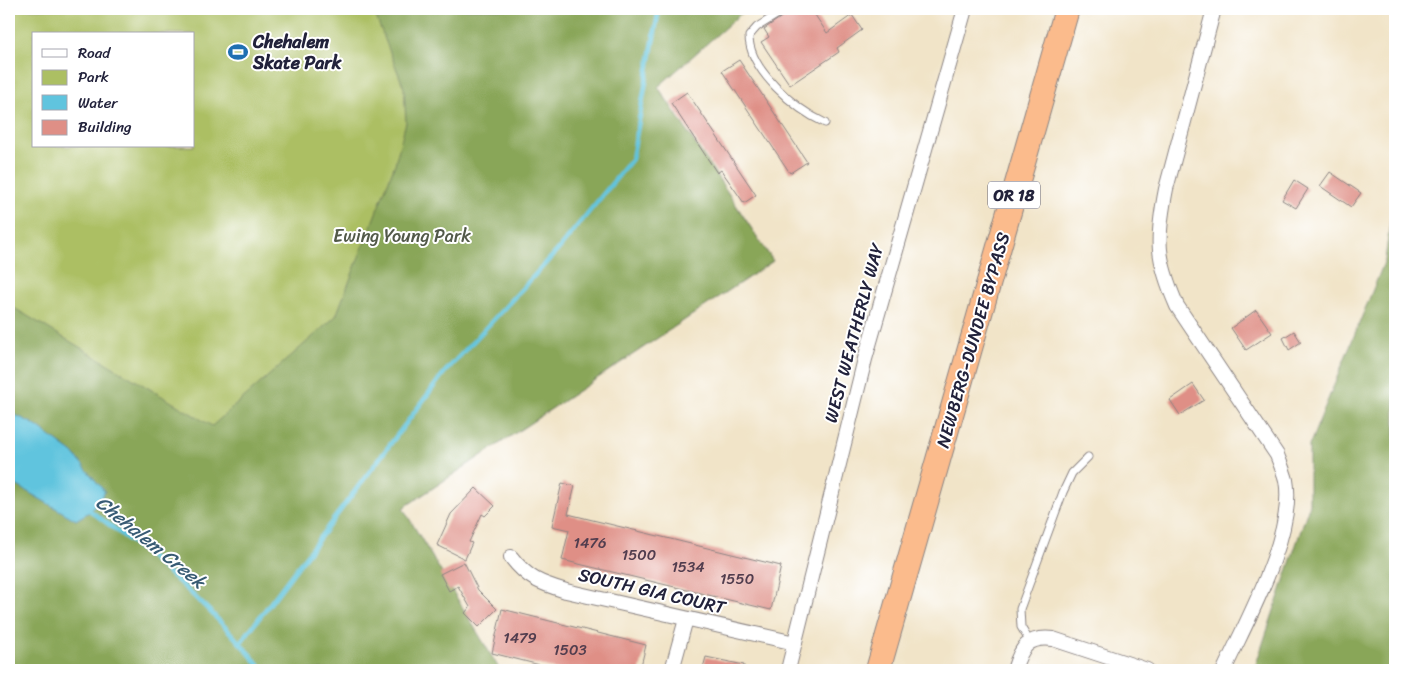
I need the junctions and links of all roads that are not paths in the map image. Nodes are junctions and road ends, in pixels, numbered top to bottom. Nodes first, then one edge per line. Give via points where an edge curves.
1 (786, 9) edge
2 (965, 9) edge
3 (1067, 9) edge
4 (1213, 9) edge
5 (825, 123) dead end
6 (1088, 457) dead end
7 (511, 557) dead end
8 (686, 619) junction
9 (1030, 642) junction
10 (795, 643) junction
11 (672, 670) edge
12 (788, 670) edge
13 (878, 670) edge
14 (1014, 670) edge
15 (1147, 670) edge
16 (1224, 670) edge

1 - 5 lane via 757,27 749,36 749,48 762,71 785,96 813,118
2 - 10 street, WEST WEATHERLY WAY via 865,359
3 - 13 highway, NEWBERG-DUNDEE BYPASS / OR 18
4 - 16 street via 1166,190 1158,249 1166,282 1177,306 1277,455 1286,480 1287,508 1273,562
6 - 9 lane via 1072,473 1020,609 1021,628
7 - 8 street, SOUTH GIA COURT via 523,573 537,582
8 - 10 street, SOUTH GIA COURT
8 - 11 street
9 - 14 street via 1022,649
9 - 15 street via 1041,638 1053,639
10 - 12 street, WEST WEATHERLY WAY

